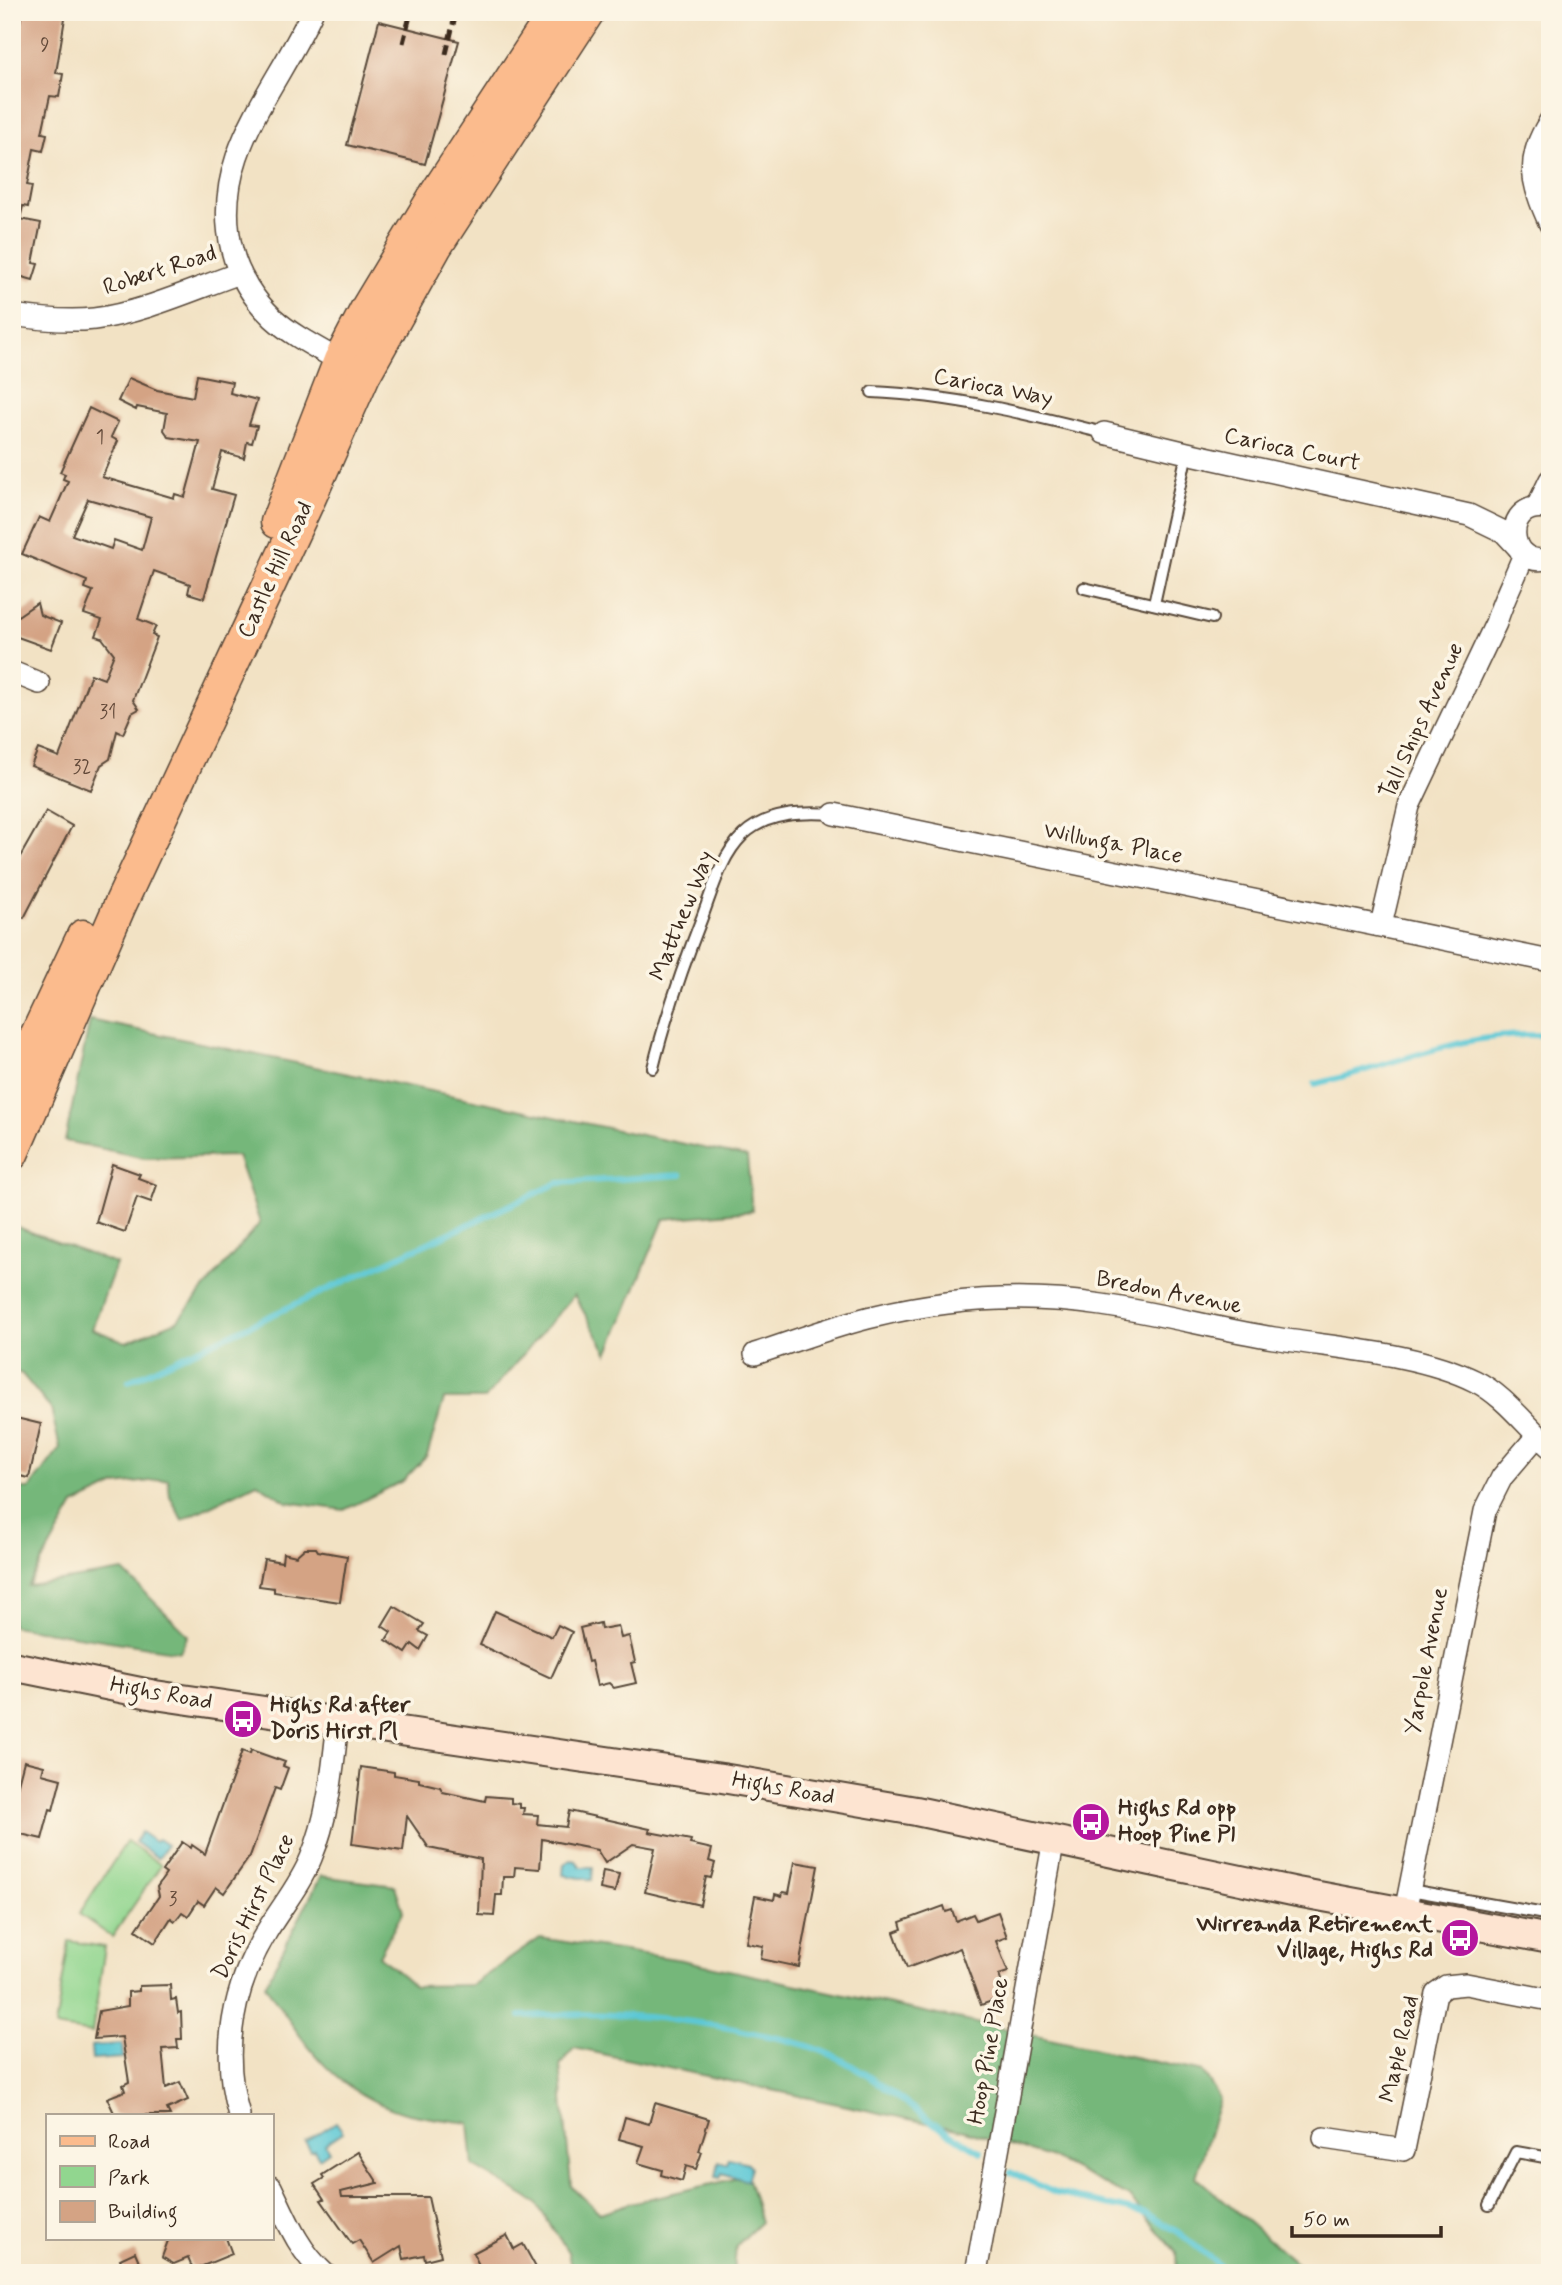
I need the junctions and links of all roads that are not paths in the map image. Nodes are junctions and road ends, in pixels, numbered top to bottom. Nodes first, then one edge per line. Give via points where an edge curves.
1 (312, 12) edge
2 (555, 12) edge
3 (589, 12) edge
4 (1550, 121) edge
5 (1550, 223) edge
6 (240, 273) junction
7 (12, 314) edge
8 (352, 368) junction
9 (872, 392) dead end
10 (1104, 432) joint
11 (1187, 453) junction
12 (1550, 480) edge
13 (1538, 508) edge
14 (1469, 515) junction
15 (1534, 554) edge
16 (1084, 588) dead end
17 (1154, 604) junction
18 (1213, 618) dead end
19 (12, 673) edge
20 (40, 682) dead end
21 (834, 814) joint
22 (1381, 925) junction
23 (1550, 961) edge
24 (653, 1068) dead end
25 (12, 1087) edge
26 (12, 1154) edge
27 (755, 1354) dead end
28 (1543, 1441) edge
29 (12, 1666) edge
30 (338, 1722) junction
31 (1054, 1839) junction
32 (1407, 1901) junction
33 (1550, 1915) edge
34 (1550, 1939) edge
35 (1550, 2000) edge
36 (239, 2114) edge
37 (1324, 2138) dead end
38 (1550, 2158) edge
39 (273, 2192) edge
40 (1489, 2205) dead end
41 (324, 2273) edge
42 (976, 2273) edge

1 - 6 street via 230,174 227,222
2 - 8 main road, Castle Hill Road via 402,247
3 - 8 main road, Castle Hill Road
4 - 5 street via 1537,144 1532,174
6 - 7 street, Robert Road via 95,319 64,321
6 - 8 street via 272,317
8 - 25 main road, Castle Hill Road
8 - 26 main road, Castle Hill Road via 310,497 120,905
9 - 10 lane, Carioca Way via 984,405
10 - 11 street, Carioca Court
11 - 14 street, Carioca Court
11 - 17 lane
12 - 13 street, Tall Ships Avenue
13 - 14 street, Carioca Court via 1514,515
13 - 15 street, Tall Ships Avenue via 1519,516 1514,536
14 - 15 street, Carioca Court
15 - 22 street, Tall Ships Avenue via 1503,599 1496,624 1409,806
16 - 17 lane
17 - 18 lane
19 - 20 street
21 - 22 street, Willunga Place
21 - 24 lane, Matthew Way via 795,814 759,823 728,854 666,1015
22 - 23 street, Willunga Place
27 - 28 street, Bredon Avenue via 874,1316 931,1305 1047,1299 1439,1367 1477,1381
28 - 32 street, Yarpole Avenue via 1502,1477 1485,1511
29 - 30 street, Highs Road via 155,1695
30 - 31 street, Highs Road via 722,1778
30 - 36 street, Doris Hirst Place via 312,1856 267,1932 240,1992 228,2057
31 - 32 street, Highs Road via 1297,1892
31 - 42 street, Hoop Pine Place
32 - 33 lane
32 - 34 street, Highs Road
35 - 37 street, Maple Road via 1466,1984 1446,1986 1436,1993 1404,2150
38 - 40 lane via 1516,2152
39 - 41 street via 294,2235

